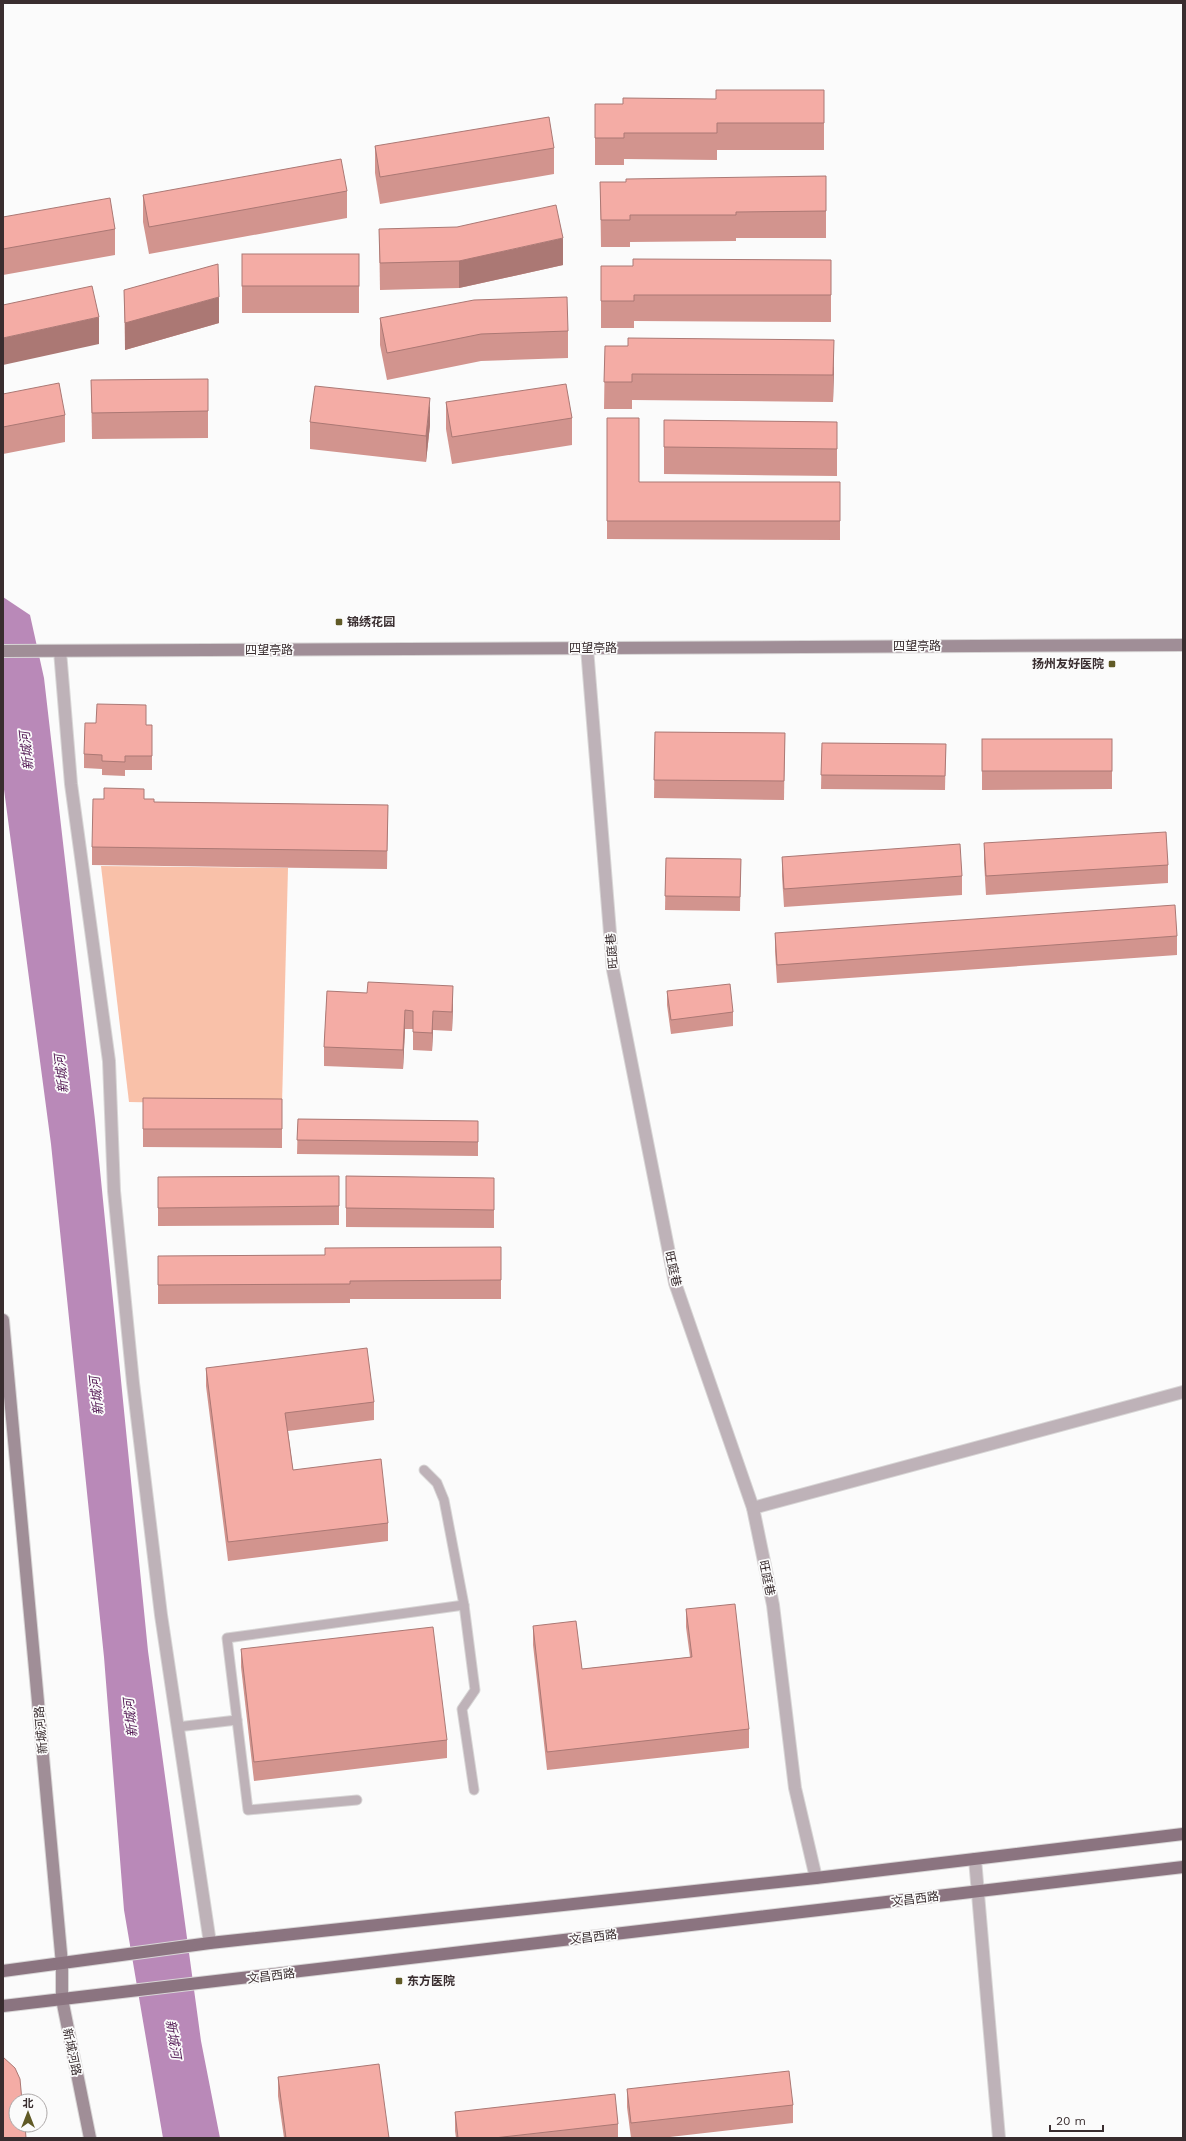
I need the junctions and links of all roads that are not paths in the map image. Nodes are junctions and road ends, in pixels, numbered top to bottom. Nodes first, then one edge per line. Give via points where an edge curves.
1 (1183, 645) edge
2 (587, 648) junction
3 (3, 651) edge
4 (60, 651) junction
5 (3, 1320) edge
6 (1183, 1392) edge
7 (424, 1470) dead end
8 (753, 1508) junction
9 (464, 1605) junction
10 (237, 1720) junction
11 (177, 1727) junction
12 (474, 1790) dead end
13 (357, 1800) dead end
14 (1183, 1834) edge
15 (975, 1859) junction
16 (1183, 1867) edge
17 (816, 1878) junction
18 (978, 1891) junction
19 (210, 1943) junction
20 (62, 1964) junction
21 (3, 1971) edge
22 (62, 1999) junction
23 (3, 2006) edge
24 (90, 2138) edge
25 (998, 2138) edge

1 - 2 street, 四望亭路
2 - 4 street, 四望亭路
2 - 8 street, 旺庭巷 via 613,970 675,1283
3 - 4 street, 四望亭路
4 - 11 street via 71,784 109,1062 114,1191 133,1383
5 - 20 street, 新城河路
6 - 8 street
7 - 9 lane via 437,1483 444,1500
8 - 17 street, 旺庭巷 via 773,1605 795,1788
9 - 10 lane via 227,1638
9 - 12 lane via 475,1690 462,1709
10 - 11 lane
10 - 13 lane via 248,1810
11 - 19 street
14 - 15 main road
15 - 17 main road
15 - 18 street
16 - 18 main road, 文昌西路
17 - 19 main road
18 - 22 main road, 文昌西路 via 122,1994
18 - 25 street
19 - 20 main road
20 - 21 main road
20 - 22 street, 新城河路
22 - 23 main road, 文昌西路
22 - 24 street, 新城河路

